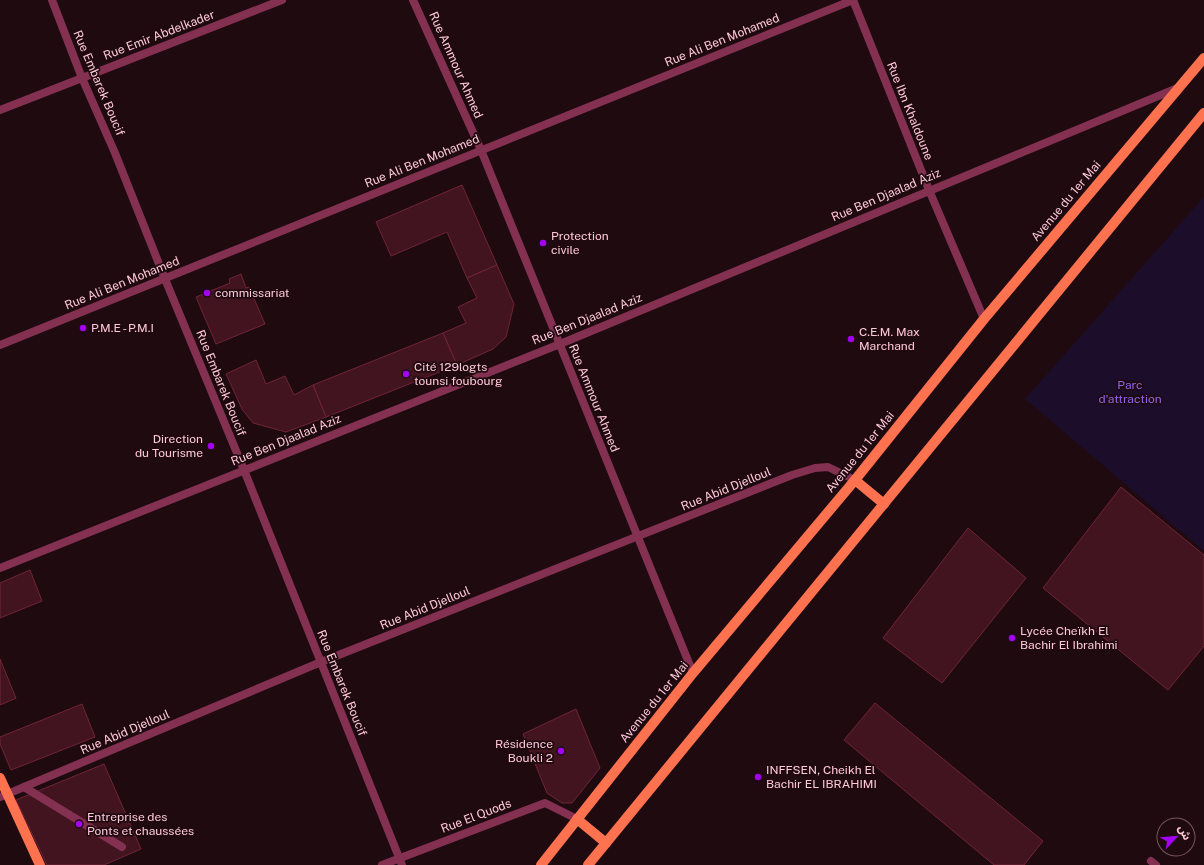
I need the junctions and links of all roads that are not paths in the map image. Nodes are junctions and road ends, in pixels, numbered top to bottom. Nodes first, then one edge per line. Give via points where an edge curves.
1 (52, 0) edge
2 (282, 0) edge
3 (413, 0) edge
4 (853, 0) edge
5 (1204, 58) edge
6 (82, 78) junction
7 (1180, 87) junction
8 (0, 110) edge
9 (1204, 113) edge
10 (481, 150) junction
11 (928, 190) junction
12 (165, 279) junction
13 (984, 319) junction
14 (560, 344) junction
15 (0, 345) edge
16 (244, 470) junction
17 (855, 480) junction
18 (884, 504) junction
19 (637, 537) junction
20 (0, 568) edge
21 (322, 662) junction
22 (693, 673) junction
23 (0, 778) edge
24 (24, 787) junction
25 (3, 796) edge
26 (577, 819) junction
27 (606, 843) junction
28 (122, 847) dead end
29 (400, 862) edge
30 (40, 865) edge
31 (382, 865) edge
32 (541, 865) edge
33 (588, 865) edge

1 - 6 street, Rue Embarek Boucif
2 - 6 street, Rue Emir Abdelkader
3 - 10 street, Rue Ammour Ahmed
4 - 10 street, Rue Ali Ben Mohamed
4 - 11 street, Rue Ibn Khaldoune
5 - 7 main road, Avenue du 1er Mai
6 - 8 street, Rue Emir Abdelkader
6 - 12 street, Rue Embarek Boucif via 116,153
7 - 11 street, Rue Ben Djaalad Aziz
7 - 13 main road, Avenue du 1er Mai
9 - 18 main road
10 - 12 street, Rue Ali Ben Mohamed
10 - 14 street, Rue Ammour Ahmed
11 - 13 street, Rue Ibn Khaldoune
11 - 14 street, Rue Ben Djaalad Aziz
12 - 15 street, Rue Ali Ben Mohamed
12 - 16 street, Rue Embarek Boucif
13 - 17 main road, Avenue du 1er Mai
14 - 16 street, Rue Ben Djaalad Aziz
14 - 19 street, Rue Ammour Ahmed
16 - 20 street, Rue Ben Djaalad Aziz
16 - 21 street, Rue Embarek Boucif
17 - 18 main road
17 - 19 street, Rue Abid Djelloul via 828,467 815,468
17 - 22 main road, Avenue du 1er Mai
18 - 27 main road
19 - 21 street, Rue Abid Djelloul
19 - 22 street, Rue Ammour Ahmed
21 - 24 street, Rue Abid Djelloul
21 - 29 street, Rue Embarek Boucif
22 - 26 main road, Avenue du 1er Mai
23 - 25 main road
24 - 25 street, Rue Abid Djelloul
24 - 28 street
25 - 30 main road
26 - 27 main road
26 - 29 street, Rue El Quods via 545,803
26 - 32 main road, Avenue du 1er Mai
27 - 33 main road
29 - 31 street, Rue El Quods

